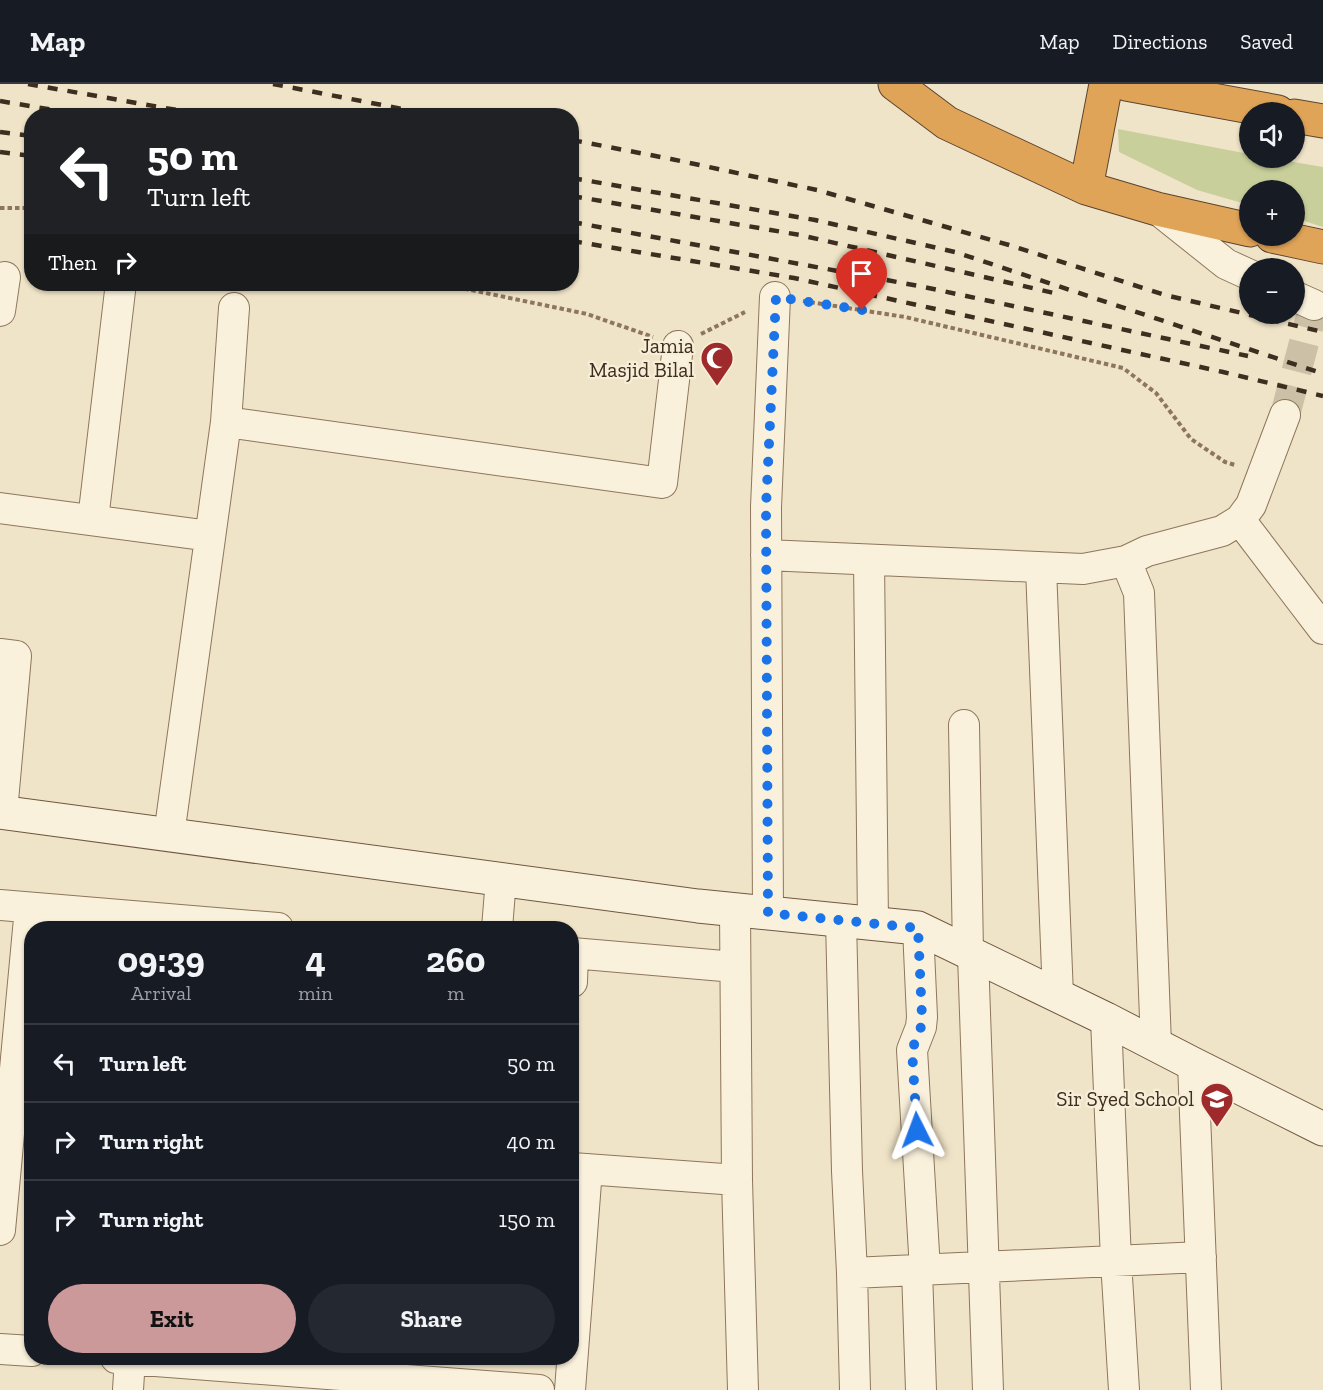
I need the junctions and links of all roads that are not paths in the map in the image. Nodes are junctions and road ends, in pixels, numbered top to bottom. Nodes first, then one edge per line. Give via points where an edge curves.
1 (895, 84) edge
2 (1106, 84) edge
3 (1126, 84) edge
4 (1239, 105) edge
5 (1305, 118) edge
6 (1323, 121) edge
7 (1086, 188) junction
8 (1157, 209) junction
9 (1239, 228) edge
10 (1305, 243) edge
11 (1323, 247) edge
12 (1239, 270) edge
13 (5, 277) dead end
14 (120, 291) dead end
15 (776, 297) road end
16 (234, 308) dead end
17 (0, 311) edge
18 (678, 346) road end
19 (1285, 415) tunnel mouth
20 (226, 422) junction
21 (0, 508) edge
22 (93, 520) junction
23 (1240, 520) junction
24 (210, 536) junction
25 (766, 555) junction
26 (869, 560) junction
27 (1126, 561) junction
28 (1041, 568) junction
29 (1323, 629) edge
30 (0, 654) edge
31 (964, 725) dead end
32 (1, 812) edge
33 (169, 835) junction
34 (501, 879) junction
35 (0, 905) edge
36 (30, 908) junction
37 (735, 910) junction
38 (768, 913) junction
39 (29, 921) edge
40 (137, 921) edge
41 (498, 921) edge
42 (857, 922) junction
43 (918, 928) junction
44 (970, 953) junction
45 (579, 963) edge
46 (735, 967) junction
47 (24, 990) edge
48 (1058, 996) junction
49 (1106, 1019) junction
50 (1156, 1045) junction
51 (1193, 1065) junction
52 (1319, 1127) edge
53 (14, 1128) edge
54 (579, 1169) edge
55 (737, 1180) junction
56 (0, 1230) edge
57 (1200, 1257) junction
58 (1116, 1261) junction
59 (984, 1268) junction
60 (921, 1270) junction
61 (852, 1274) junction
62 (0, 1348) edge
63 (24, 1350) edge
64 (126, 1365) edge
65 (193, 1365) edge
66 (571, 1365) edge
67 (261, 1372) edge
68 (435, 1377) edge
69 (128, 1390) edge
70 (539, 1390) edge
71 (570, 1390) edge
72 (743, 1390) edge
73 (855, 1390) edge
74 (921, 1390) edge
75 (988, 1390) edge
76 (1124, 1390) edge
77 (1206, 1390) edge

1 - 7 highway via 947,123
2 - 7 highway
3 - 4 highway
5 - 6 highway
7 - 8 highway
8 - 9 highway
8 - 12 street
10 - 11 highway
13 - 17 street
14 - 22 street
15 - 25 street
16 - 20 street
18 - 20 street via 662,483
19 - 23 street via 1251,505
20 - 24 street
21 - 22 street
22 - 24 street
23 - 27 street via 1222,531 1147,551
23 - 29 street
24 - 33 street
25 - 26 street
25 - 38 street
26 - 28 street
26 - 42 street
27 - 28 street via 1083,569
27 - 50 street via 1139,593
28 - 48 street
30 - 32 street via 16,656
31 - 44 street
32 - 33 street
33 - 34 street
34 - 37 street
34 - 41 street
35 - 36 street
36 - 39 street
36 - 40 street
37 - 38 street
37 - 46 street
38 - 42 street
42 - 43 street
42 - 61 street via 847,1171
43 - 44 street
43 - 60 street via 922,1017 912,1050
44 - 48 street
44 - 59 street
45 - 46 street
46 - 55 street
47 - 53 street
48 - 49 street
49 - 50 street
49 - 58 street
50 - 51 street
51 - 52 street
51 - 57 street
53 - 56 street
54 - 55 street
55 - 72 street
57 - 58 street
57 - 77 street
58 - 59 street
58 - 76 street
59 - 60 street
59 - 75 street
60 - 61 street
60 - 74 street
61 - 73 street
62 - 63 street
64 - 69 street
65 - 67 street
66 - 71 street
67 - 68 street
68 - 70 street

